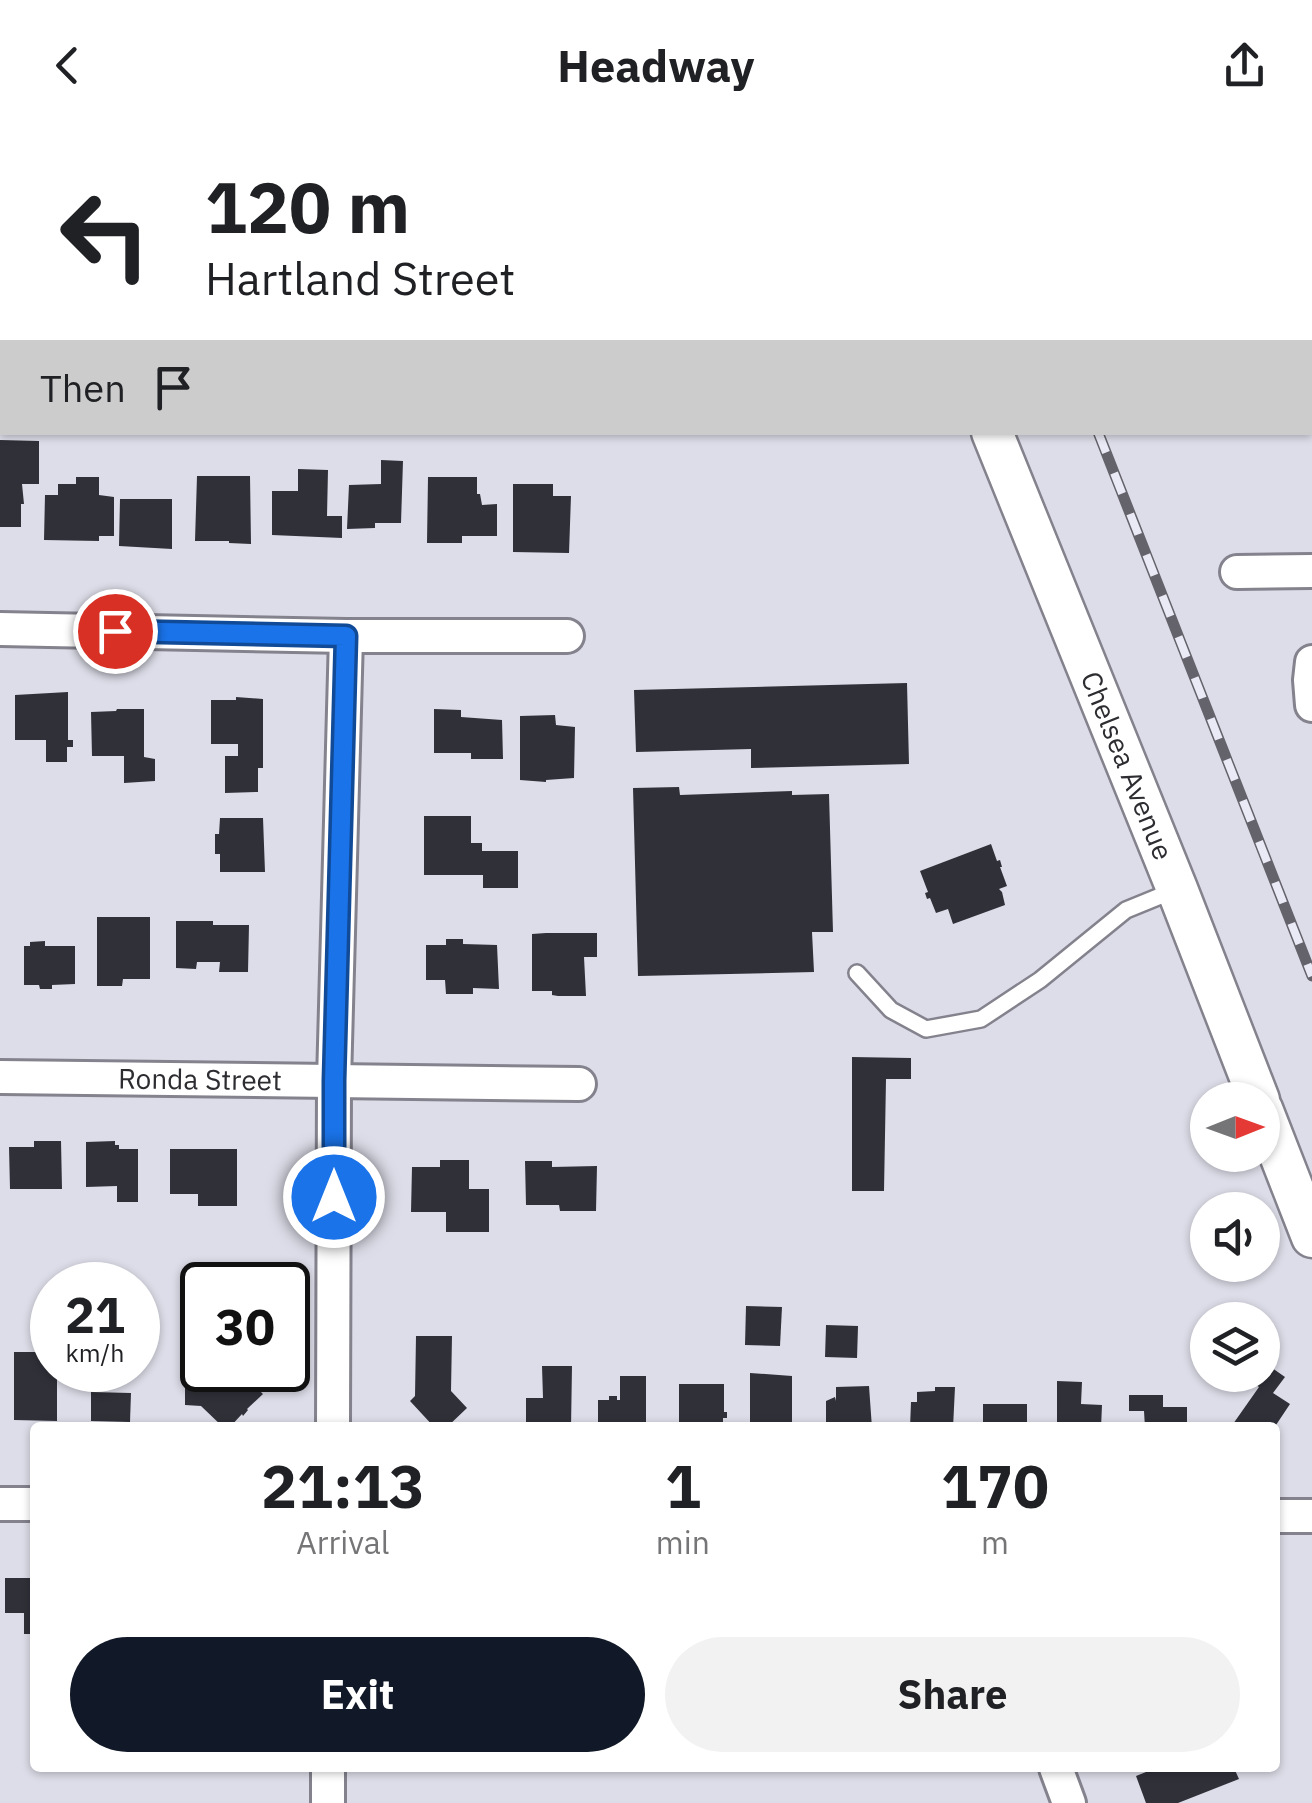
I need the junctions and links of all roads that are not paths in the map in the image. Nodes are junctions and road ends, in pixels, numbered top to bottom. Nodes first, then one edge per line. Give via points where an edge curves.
1 (993, 435) edge
2 (1312, 571) edge
3 (1238, 572) dead end
4 (0, 629) edge
5 (346, 636) junction
6 (567, 636) dead end
7 (1312, 662) edge
8 (1312, 706) edge
9 (1177, 889) junction
10 (857, 973) dead end
11 (0, 1077) edge
12 (334, 1081) junction
13 (1252, 1082) edge
14 (578, 1084) dead end
15 (1280, 1155) edge
16 (1312, 1237) edge
17 (333, 1422) edge
18 (0, 1504) edge
19 (30, 1504) edge
20 (1280, 1516) edge
21 (1312, 1516) edge
22 (328, 1772) edge
23 (1058, 1772) edge
24 (328, 1803) edge
25 (1070, 1803) edge

1 - 9 street, Chelsea Avenue
2 - 3 street
4 - 5 street
5 - 6 street
5 - 12 street
7 - 8 street
9 - 10 lane via 1126,910 981,1019 926,1029 891,1010
9 - 13 street, Chelsea Avenue
11 - 12 street, Ronda Street
12 - 14 street, Ronda Street
12 - 17 street
15 - 16 street
18 - 19 street
20 - 21 street
22 - 24 street
23 - 25 street

